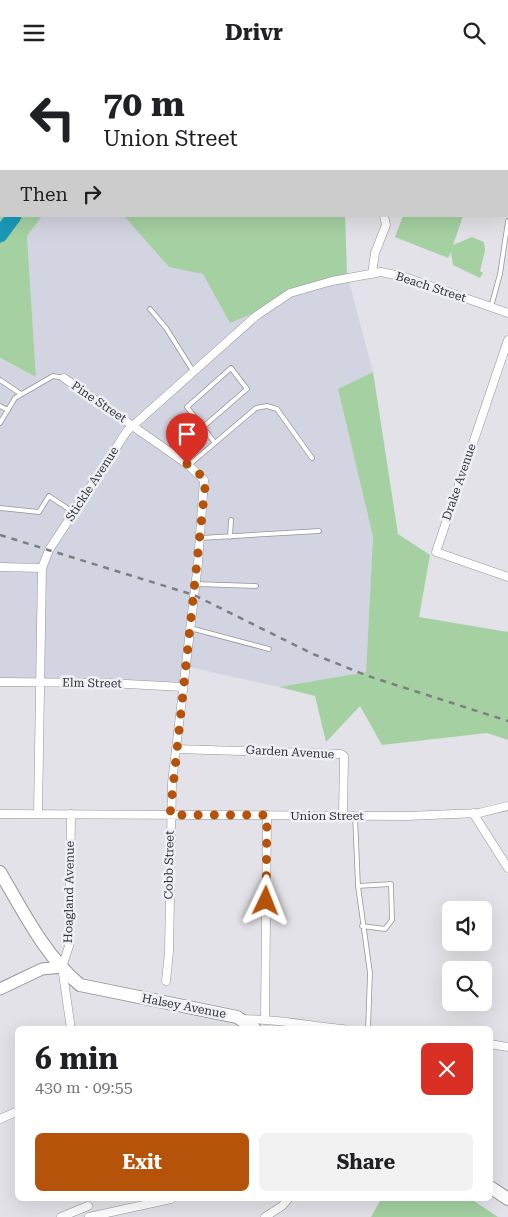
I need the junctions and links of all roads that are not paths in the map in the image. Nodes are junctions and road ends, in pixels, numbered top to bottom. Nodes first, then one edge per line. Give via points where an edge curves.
1 (384, 217) edge
2 (508, 221) edge
3 (372, 274) junction
4 (352, 277) joint
5 (491, 307) junction
6 (150, 309) dead end
7 (508, 313) edge
8 (508, 340) edge
9 (193, 371) junction
10 (64, 378) joint
11 (0, 380) edge
12 (21, 394) junction
13 (0, 406) edge
14 (8, 410) junction
15 (0, 423) edge
16 (134, 425) junction
17 (202, 427) junction
18 (215, 443) junction
19 (312, 458) dead end
20 (189, 465) junction
21 (0, 508) edge
22 (73, 512) junction
23 (231, 521) dead end
24 (319, 531) dead end
25 (230, 537) junction
26 (200, 538) junction
27 (0, 567) edge
28 (42, 568) junction
29 (508, 577) edge
30 (196, 583) junction
31 (256, 586) dead end
32 (190, 629) junction
33 (269, 649) dead end
34 (0, 682) edge
35 (39, 683) junction
36 (183, 687) junction
37 (176, 749) junction
38 (508, 806) edge
39 (0, 813) edge
40 (38, 813) junction
41 (473, 813) junction
42 (71, 814) junction
43 (170, 815) junction
44 (267, 815) junction
45 (343, 816) junction
46 (355, 816) junction
47 (508, 868) edge
48 (0, 872) edge
49 (358, 886) junction
50 (362, 926) junction
51 (62, 967) junction
52 (166, 981) dead end
53 (0, 989) edge
54 (243, 1019) junction
55 (265, 1019) junction
56 (71, 1026) edge
57 (251, 1026) edge
58 (315, 1026) edge
59 (368, 1026) edge
60 (493, 1044) edge
61 (508, 1047) edge
62 (15, 1112) edge
63 (0, 1119) edge
64 (493, 1189) edge
65 (508, 1199) edge
66 (162, 1201) edge
67 (286, 1201) edge
68 (87, 1202) edge
69 (62, 1217) edge
70 (89, 1217) edge
71 (265, 1217) edge

1 - 3 street via 386,225 375,253
2 - 5 lane
3 - 4 street, Beach Street
3 - 5 street, Beach Street via 381,272 405,277
4 - 9 street, Stickle Avenue via 301,289 278,300
5 - 7 street, Beach Street
6 - 9 lane
8 - 29 street, Drake Avenue via 436,552
9 - 16 street, Stickle Avenue
10 - 12 lane via 53,375
10 - 16 street, Pine Street
11 - 12 lane
12 - 14 lane
13 - 14 lane
14 - 15 lane
16 - 20 street, Cobb Street
16 - 22 street, Stickle Avenue
17 - 17 lane via 187,407 232,368 247,389
17 - 18 lane
18 - 19 lane via 256,408 267,406 277,409
18 - 20 lane
20 - 26 street, Cobb Street via 204,480
21 - 22 lane via 39,512 49,496
22 - 28 street, Stickle Avenue via 49,549
23 - 25 lane
24 - 25 lane
25 - 26 lane
26 - 30 street, Cobb Street
27 - 28 street
28 - 35 street, Stickle Avenue
30 - 31 lane
30 - 32 street, Cobb Street
32 - 33 lane
32 - 36 street, Cobb Street
34 - 35 street, Elm Street
35 - 36 street, Elm Street
35 - 40 street, Stickle Avenue
36 - 37 street, Cobb Street
37 - 43 street, Cobb Street
37 - 45 street, Garden Avenue via 344,756
38 - 41 street, Union Street
39 - 40 street, Union Street
40 - 42 street, Union Street
41 - 46 street, Union Street
41 - 47 street
42 - 43 street, Union Street
42 - 51 street, Hoagland Avenue via 69,946
43 - 44 street, Union Street
43 - 52 street, Cobb Street
44 - 45 street, Union Street
44 - 55 street
45 - 46 street, Union Street
46 - 49 lane
48 - 51 main road, Halsey Avenue via 44,946
49 - 50 lane
49 - 50 lane via 391,884 392,920 385,929
50 - 59 lane via 370,973
51 - 53 street via 42,969
51 - 54 main road, Halsey Avenue via 80,985
51 - 56 street, Hoagland Avenue
54 - 55 street, Halsey Avenue
54 - 57 main road
55 - 58 street, Halsey Avenue
60 - 61 street
62 - 63 street
64 - 65 main road
66 - 70 street
67 - 71 street
68 - 69 street
68 - 70 street

